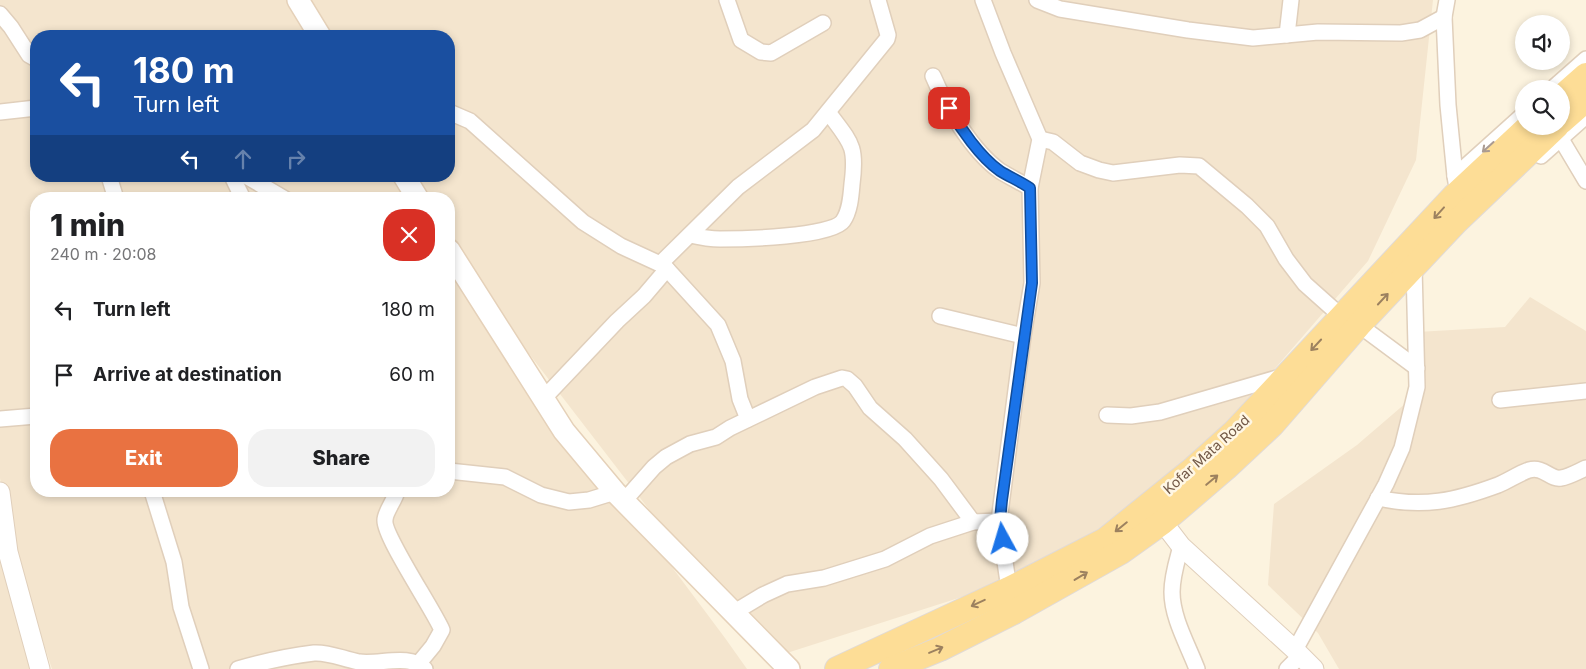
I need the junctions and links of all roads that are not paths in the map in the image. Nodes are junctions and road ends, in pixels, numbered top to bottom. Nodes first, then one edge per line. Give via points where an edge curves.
1 (298, 0) edge
2 (727, 0) edge
3 (878, 0) edge
4 (983, 0) edge
5 (1037, 0) edge
6 (1291, 0) edge
7 (1446, 0) edge
8 (0, 14) edge
9 (1444, 17) junction
10 (823, 23) dead end
11 (316, 30) edge
12 (1287, 35) junction
13 (30, 55) edge
14 (1586, 59) edge
15 (1586, 75) edge
16 (933, 76) dead end
17 (1562, 80) edge
18 (1570, 89) edge
19 (1586, 100) edge
20 (30, 109) edge
21 (0, 112) edge
22 (828, 112) junction
23 (455, 115) edge
24 (1586, 116) edge
25 (1570, 118) edge
26 (1515, 123) edge
27 (1570, 124) edge
28 (1523, 135) edge
29 (1550, 135) edge
30 (1554, 135) edge
31 (1563, 135) edge
32 (1040, 139) junction
33 (1505, 162) junction
34 (1586, 181) edge
35 (256, 182) edge
36 (1456, 184) junction
37 (1030, 188) junction
38 (272, 192) edge
39 (1486, 194) junction
40 (690, 236) junction
41 (455, 263) edge
42 (663, 267) junction
43 (1414, 267) junction
44 (940, 316) dead end
45 (1351, 321) junction
46 (1023, 336) junction
47 (1417, 368) junction
48 (1288, 375) junction
49 (1586, 391) edge
50 (543, 399) junction
51 (1500, 400) dead end
52 (1107, 415) dead end
53 (30, 416) edge
54 (0, 419) edge
55 (748, 419) junction
56 (1586, 468) edge
57 (455, 473) edge
58 (0, 492) edge
59 (620, 496) junction
60 (154, 497) edge
61 (395, 497) edge
62 (1378, 498) junction
63 (1, 513) edge
64 (1156, 513) junction
65 (1000, 520) junction
66 (973, 522) junction
67 (1181, 546) junction
68 (1009, 589) junction
69 (733, 613) junction
70 (1298, 652) junction
71 (422, 666) edge
72 (40, 669) edge
73 (200, 669) edge
74 (238, 669) edge
75 (788, 669) edge
76 (837, 669) edge
77 (891, 669) edge
78 (1197, 669) edge
79 (1287, 669) edge
80 (1314, 669) edge

1 - 11 main road
2 - 10 street via 741,40 761,52 771,53
3 - 22 street via 887,39
4 - 32 street
5 - 12 street via 1060,9 1188,30 1253,38
6 - 12 street
7 - 9 street
8 - 13 street
9 - 12 street via 1420,30 1401,33
9 - 36 street
14 - 17 street
15 - 18 main road
16 - 37 street via 958,123 980,151 999,170
19 - 25 main road, Kofar Mata Road
20 - 21 street
22 - 40 street via 813,130 738,187
22 - 40 street via 850,140 855,161 850,203 842,222 808,234 718,240
23 - 42 street via 470,121 583,222
24 - 27 street
26 -> 36 street
28 - 33 main road, Kofar Mata Road
29 - 33 main road, Kofar Mata Road
30 - 39 street via 1515,177
31 - 34 street
32 - 37 street
32 - 45 street via 1053,142 1080,163 1113,173 1180,165 1199,166 1267,226 1305,284
33 - 36 main road, Kofar Mata Road
33 - 39 main road, Kofar Mata Road
35 - 38 street
36 -> 45 main road, Kofar Mata Road
37 - 46 street via 1032,283
39 - 43 main road, Kofar Mata Road
40 - 42 street
41 - 50 main road
42 - 50 street via 644,296
42 - 55 street via 718,325 733,361 740,399
45 -> 43 main road, Kofar Mata Road
43 - 47 street
44 - 46 street
45 - 47 street
45 -> 48 main road, Kofar Mata Road
64 -> 45 main road, Kofar Mata Road via 1226,468 1272,425
46 - 65 street
47 - 62 street via 1418,387 1402,448
48 - 52 street via 1160,412
48 - 64 main road, Kofar Mata Road via 1234,432 1194,468
49 - 51 street
50 - 59 main road via 564,431
53 - 54 street
55 - 59 street via 716,437 690,444 666,457
55 - 66 street via 815,387 847,379 870,408 941,479
56 - 62 street via 1561,478 1540,469 1530,470 1498,485 1452,500 1414,504
57 - 59 street via 505,477 541,495 569,502
58 - 63 street
59 - 69 main road
60 - 73 street via 174,562 181,607
61 - 71 street via 384,519 386,527 442,630
62 - 70 street
63 - 72 street via 8,552
64 - 67 street
64 -> 68 main road, Kofar Mata Road
77 -> 64 main road, Kofar Mata Road via 940,649 1022,608 1121,552
65 - 66 street
65 - 68 street
66 - 69 street via 930,536 885,559 824,578 787,584
67 - 70 street
67 - 78 street via 1172,591 1174,609
68 -> 76 main road, Kofar Mata Road
69 - 75 main road
70 - 79 street
70 - 80 street
71 - 74 street via 401,661 359,662 315,653

